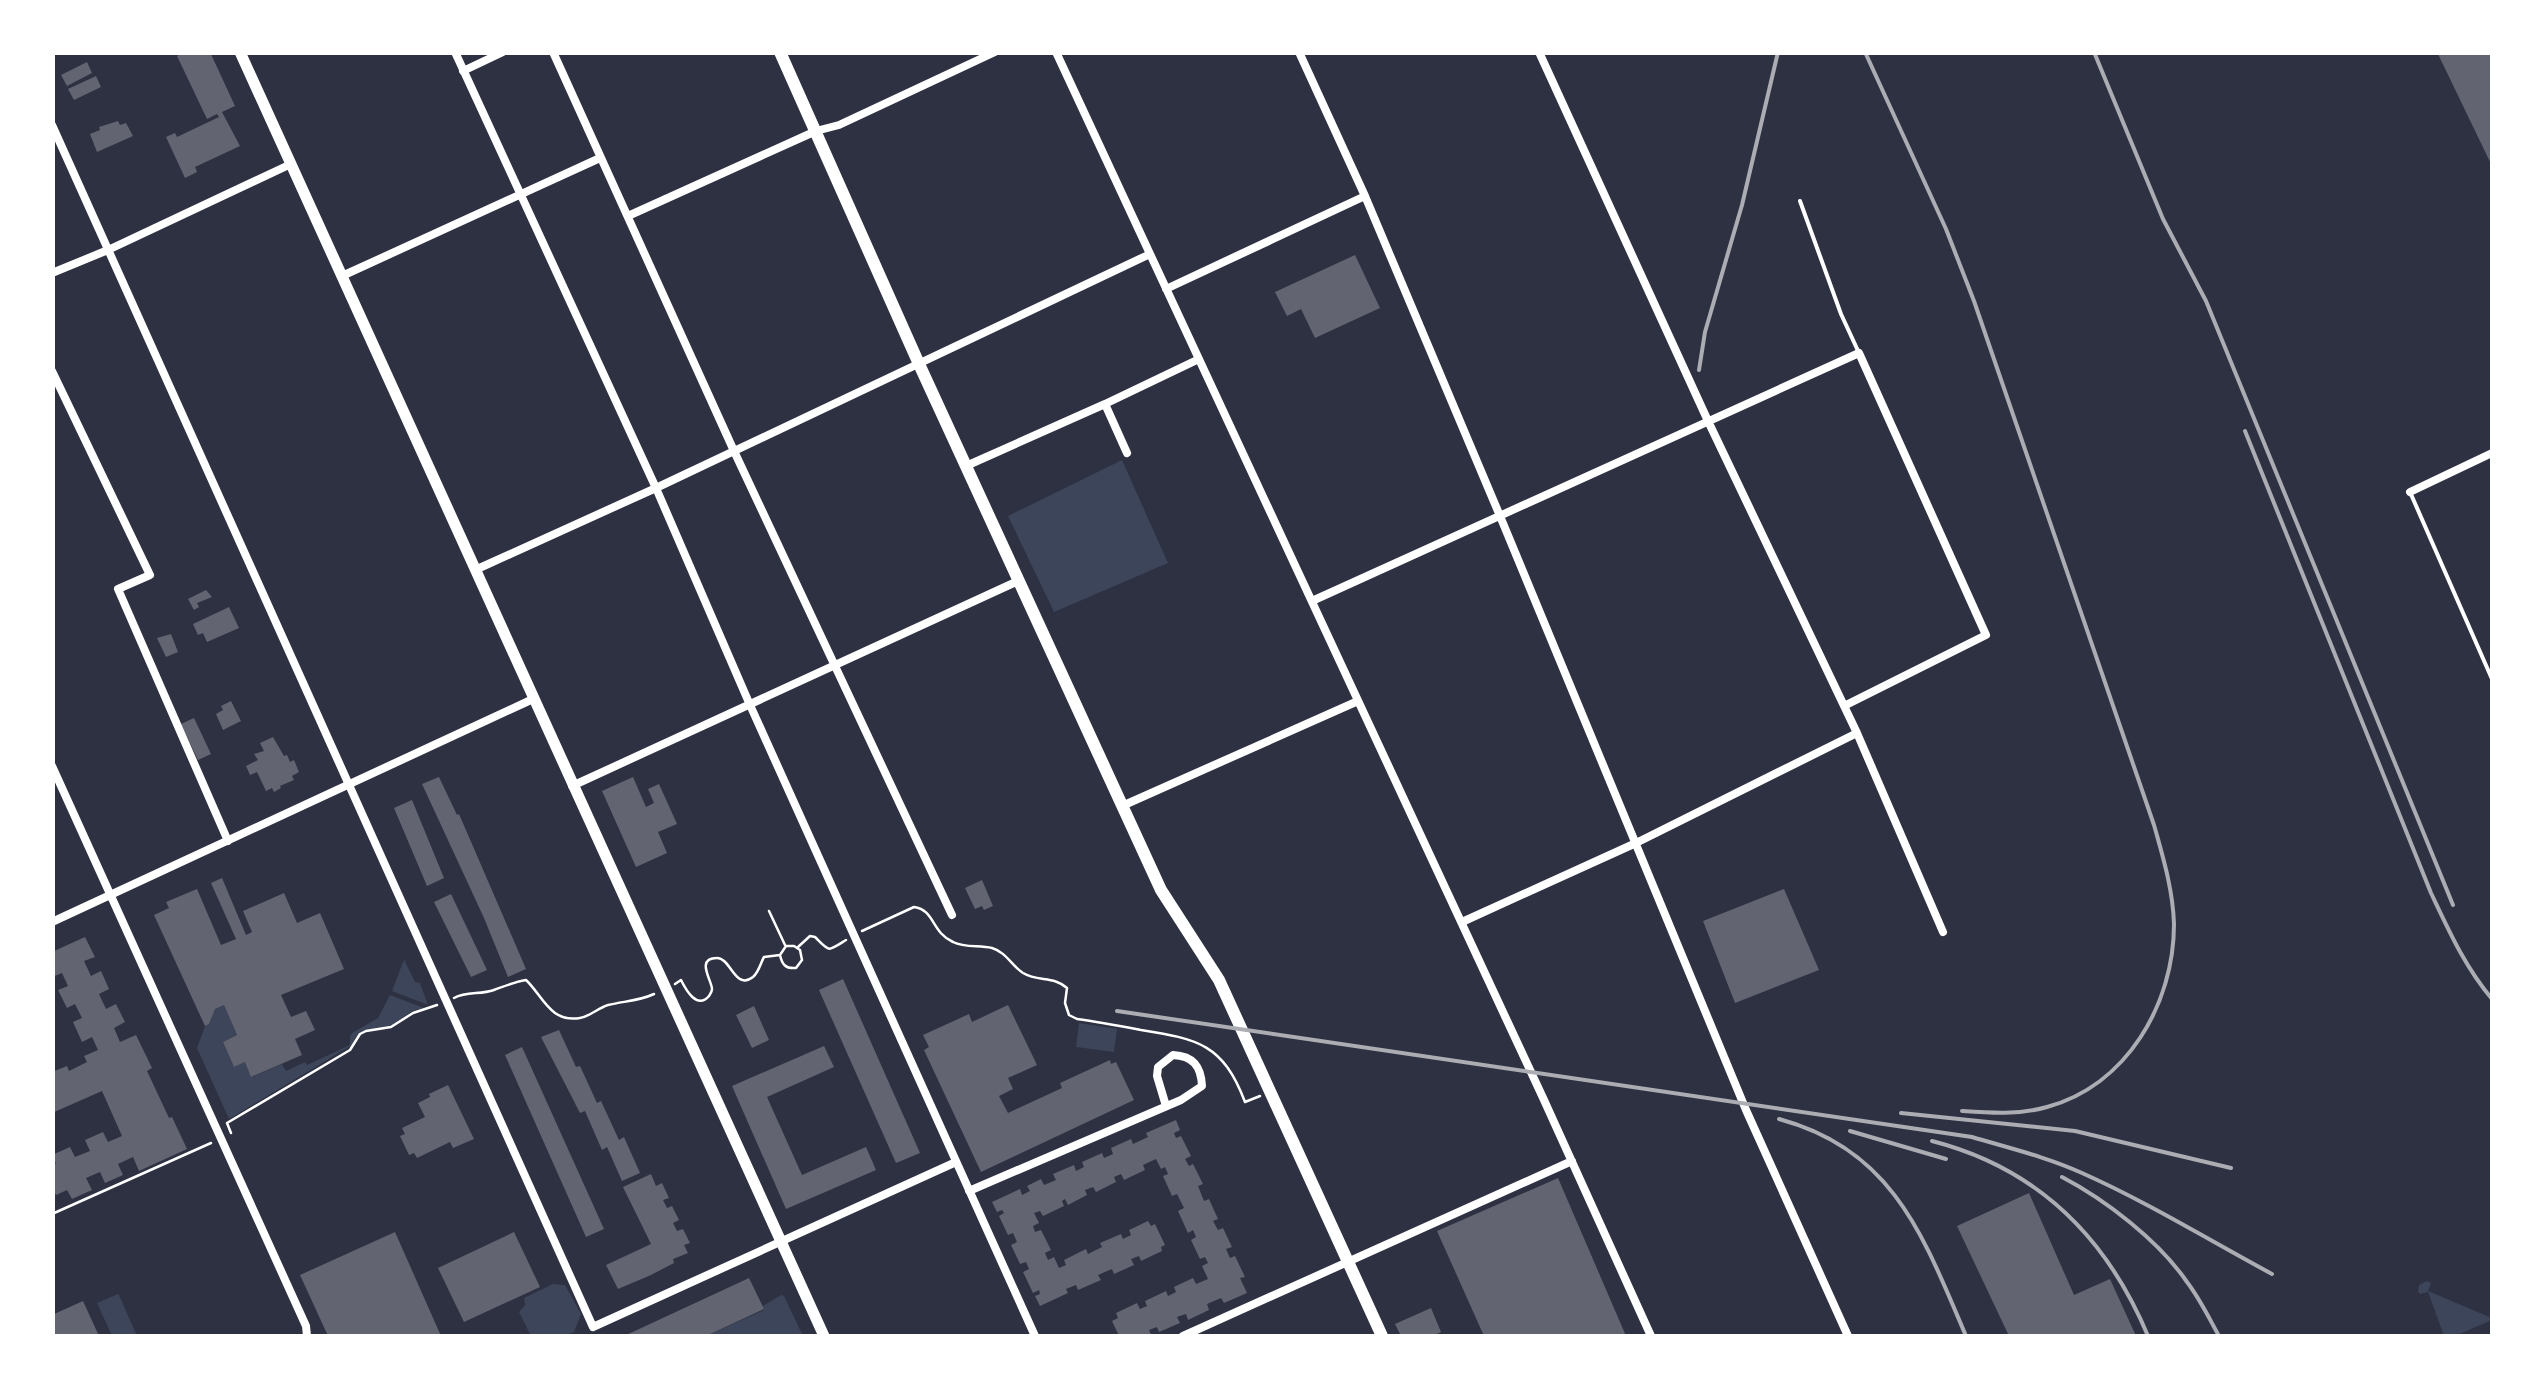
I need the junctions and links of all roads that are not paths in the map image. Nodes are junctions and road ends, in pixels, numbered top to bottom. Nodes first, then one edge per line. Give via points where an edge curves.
1 (240, 52) edge
2 (455, 52) edge
3 (503, 52) edge
4 (554, 52) edge
5 (780, 52) edge
6 (995, 52) edge
7 (1056, 52) edge
8 (1299, 52) edge
9 (1538, 52) edge
10 (463, 71) junction
11 (52, 124) edge
12 (816, 132) junction
13 (600, 158) junction
14 (291, 164) junction
15 (520, 195) junction
16 (1364, 196) junction
17 (1800, 201) dead end
18 (628, 216) junction
19 (108, 250) junction
20 (1148, 255) junction
21 (52, 273) edge
22 (342, 276) junction
23 (1166, 289) junction
24 (1858, 353) junction
25 (1199, 359) junction
26 (919, 364) junction
27 (52, 371) edge
28 (1105, 404) junction
29 (1708, 420) junction
30 (734, 451) junction
31 (1127, 453) dead end
32 (2492, 453) edge
33 (966, 466) junction
34 (656, 488) junction
35 (2410, 492) joint
36 (1500, 516) junction
37 (475, 570) junction
38 (1019, 581) junction
39 (1312, 602) junction
40 (834, 667) junction
41 (2492, 679) edge
42 (533, 699) junction
43 (1358, 701) junction
44 (750, 705) junction
45 (1844, 706) junction
46 (1857, 733) junction
47 (52, 766) edge
48 (348, 785) junction
49 (572, 786) junction
50 (1122, 806) junction
51 (228, 840) junction
52 (1636, 843) junction
53 (112, 896) junction
54 (952, 915) dead end
55 (52, 922) edge
56 (1462, 922) junction
57 (1942, 932) dead end
58 (1166, 1106) junction
59 (1572, 1161) junction
60 (956, 1162) junction
61 (969, 1191) junction
62 (782, 1243) junction
63 (1349, 1263) junction
64 (311, 1336) edge
65 (824, 1336) edge
66 (1035, 1336) edge
67 (1183, 1336) edge
68 (1382, 1336) edge
69 (1651, 1336) edge
70 (1848, 1336) edge

1 - 14 main road
2 - 10 street
3 - 10 street
4 - 13 street
5 - 12 main road
6 - 12 street
7 - 20 street
8 - 16 street
9 - 29 street
10 - 15 street
11 - 19 street
12 - 18 street
12 - 26 main road
13 - 15 street
13 - 18 street
14 - 19 street
14 - 22 main road
15 - 22 street
15 - 34 street
16 - 23 street
16 - 36 street
17 - 24 lane
18 - 30 street
19 - 21 street
19 - 48 street
20 - 23 street
20 - 26 street
22 - 37 main road
23 - 25 street
24 - 29 street
24 - 45 street via 1986,636
25 - 28 street
25 - 39 street
26 - 30 street
26 - 33 main road
27 - 51 street via 150,576 118,589
28 - 31 street
28 - 33 street
29 - 36 street
29 - 45 street
30 - 34 street
30 - 40 street
32 - 35 street
33 - 38 main road
34 - 37 street
34 - 44 street
35 - 41 lane
36 - 39 street
36 - 52 street
37 - 42 main road
38 - 40 street
38 - 50 main road
39 - 43 street
40 - 44 street
40 - 54 street
42 - 48 street
42 - 49 main road
43 - 50 street
43 - 56 street
44 - 49 street
44 - 60 street
45 - 46 street
46 - 52 street
46 - 57 street
47 - 53 street
48 - 51 street
48 - 62 street via 594,1327
49 - 62 main road
50 - 63 main road via 1160,890 1219,980
51 - 53 street
52 - 56 street
52 - 70 street
53 - 55 street
53 - 64 street
56 - 59 street
58 - 58 street via 1202,1086 1189,1057 1173,1055 1158,1067
58 - 61 street
59 - 63 street
59 - 69 street
60 - 61 street
60 - 62 street
61 - 66 street
62 - 65 main road
63 - 67 street
63 - 68 main road

